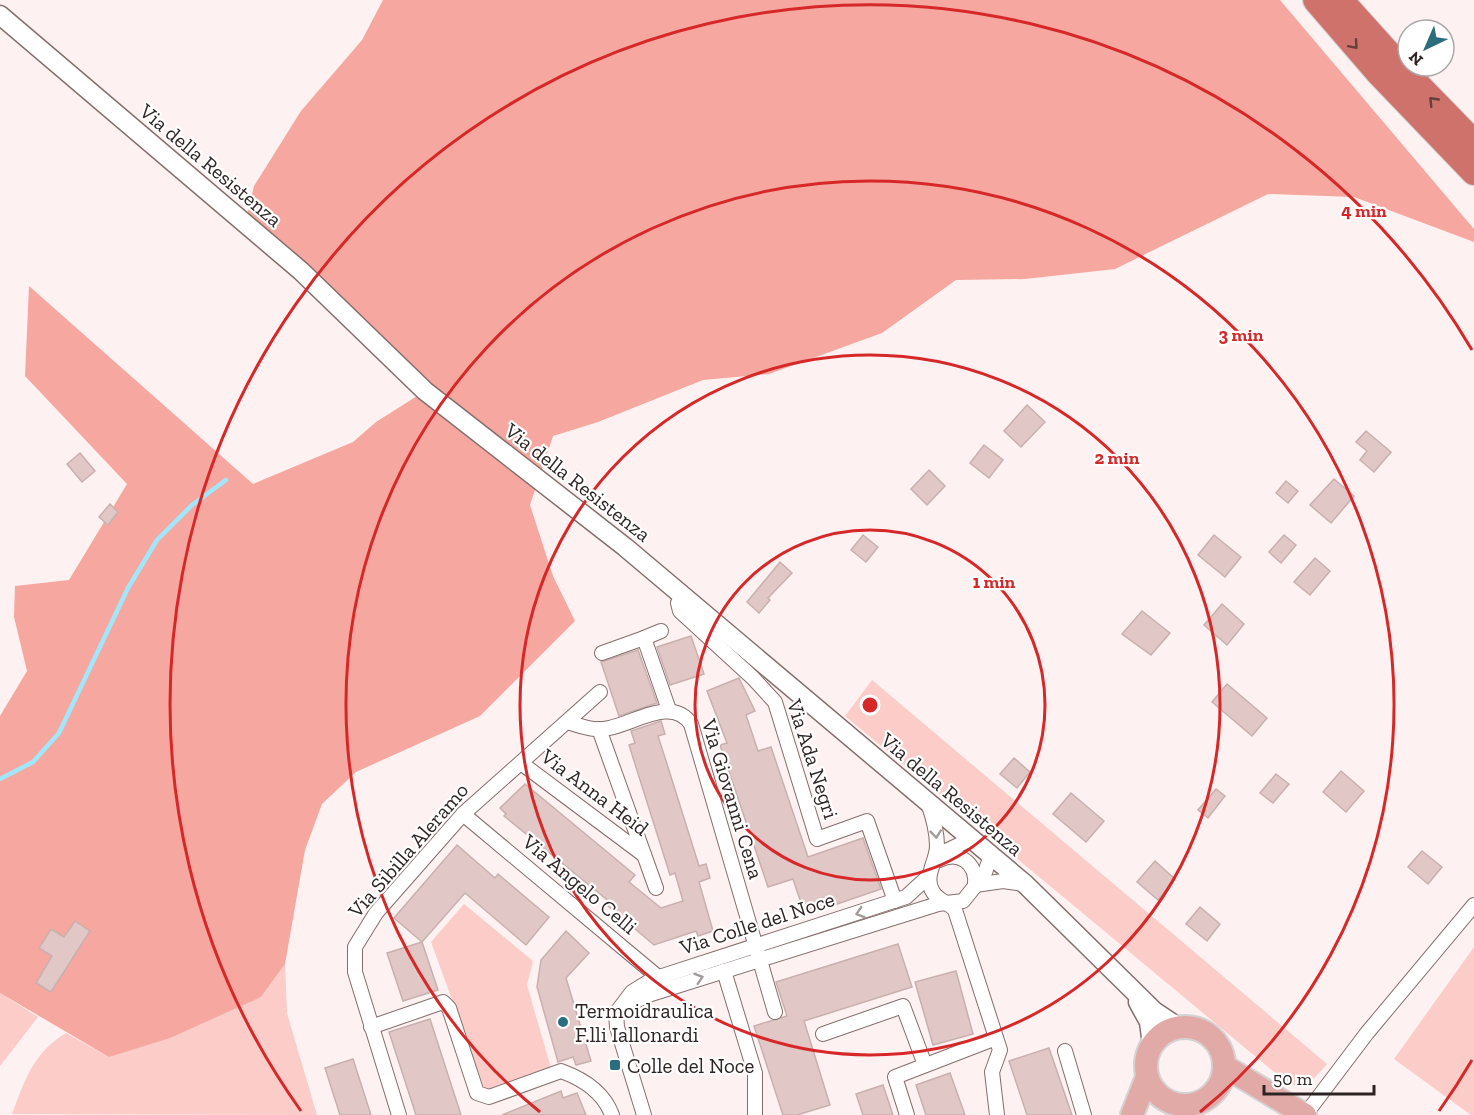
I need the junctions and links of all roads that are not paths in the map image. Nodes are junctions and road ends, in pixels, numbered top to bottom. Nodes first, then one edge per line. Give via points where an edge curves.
1 (1316, 0) edge
2 (1340, 0) edge
3 (0, 15) edge
4 (1474, 143) edge
5 (1474, 172) edge
6 (684, 597) junction
7 (661, 631) dead end
8 (644, 638) junction
9 (602, 653) dead end
10 (600, 692) dead end
11 (669, 710) junction
12 (567, 722) junction
13 (599, 729) junction
14 (521, 763) junction
15 (928, 803) junction
16 (463, 814) junction
17 (970, 839) junction
18 (644, 855) junction
19 (991, 856) junction
20 (934, 868) junction
21 (1025, 885) junction
22 (656, 888) dead end
23 (972, 891) junction
24 (895, 901) junction
25 (947, 902) junction
26 (1474, 905) edge
27 (961, 929) junction
28 (757, 953) junction
29 (724, 971) junction
30 (659, 977) junction
31 (1127, 986) junction
32 (671, 987) junction
33 (775, 1012) dead end
34 (617, 1026) junction
35 (1178, 1027) junction
36 (371, 1028) junction
37 (823, 1034) dead end
38 (996, 1038) junction
39 (1152, 1045) junction
40 (1065, 1051) dead end
41 (925, 1065) junction
42 (1224, 1066) junction
43 (1147, 1077) junction
44 (1212, 1094) junction
45 (1175, 1104) junction
46 (1299, 1110) edge
47 (399, 1115) edge
48 (612, 1115) edge
49 (644, 1115) edge
50 (755, 1115) edge
51 (907, 1115) edge
52 (997, 1115) edge
53 (1084, 1115) edge
54 (1132, 1115) edge
55 (1149, 1115) edge

1 -> 5 highway via 1396,92
4 -> 2 highway
3 - 6 street, Via della Resistenza via 301,271 426,391
6 - 15 street, Via della Resistenza
6 - 24 street, Via Ada Negri via 678,603 680,611 775,702 817,839 867,821
7 - 8 street
8 - 9 street
8 - 11 street
10 - 12 street, Via Sibilla Aleramo
11 - 13 street, Via Giovanni Cena
11 - 28 street, Via Giovanni Cena via 680,712 691,724
12 - 13 street, Via Giovanni Cena
12 - 14 street, Via Sibilla Aleramo
13 - 18 street, Via Anna Heid
14 - 16 street, Via Sibilla Aleramo
14 - 18 street, Via Anna Heid
15 - 17 street, Via della Resistenza
15 -> 20 street via 936,836
16 - 30 street, Via Angelo Celli
16 - 36 street, Via Sibilla Aleramo via 376,913 355,947 355,972
17 - 19 street, Via della Resistenza
17 - 20 street, Via Colle del Noce via 946,851
18 - 22 street, Via Anna Heid
19 - 21 street, Via della Resistenza
19 - 23 street via 988,868
20 - 23 street via 955,856 967,861 975,874
20 - 24 street, Via Colle del Noce via 914,891
20 - 25 street via 932,891
21 - 23 street, Via Colle del Noce via 1003,881
21 - 31 street, Via della Resistenza
23 - 25 street, Via Colle del Noce via 956,903
23 - 27 street via 962,910
24 -> 28 street, Via Colle del Noce
25 - 27 street via 955,910
25 - 28 street, Via Colle del Noce
26 - 46 street
27 - 38 street
28 - 29 street, Via Colle del Noce
28 - 30 street, Via Colle del Noce
28 - 33 street, Via Giovanni Cena
32 -> 29 street, Via Colle del Noce
29 - 50 street via 755,1073
30 - 32 street, Via Angelo Celli
30 - 34 street, Via Colle del Noce via 621,1003 616,1013
31 - 35 street, Via della Resistenza
31 - 39 street, Via della Resistenza via 1147,1018
32 - 34 street, Via Colle del Noce via 633,1002
34 - 49 street
35 - 39 main road via 1163,1033
35 - 42 main road via 1205,1032 1219,1047
36 - 47 street, Via Sibilla Aleramo
36 - 48 street via 443,1002 449,1008 477,1093 489,1097 561,1071 595,1089 607,1101
37 - 41 street via 903,1006
38 - 41 street
38 - 52 street via 1000,1050 992,1072
39 - 43 main road via 1147,1055
40 - 53 street
41 - 51 street via 895,1077
42 - 44 main road via 1221,1082
42 - 46 main road
43 - 45 main road via 1157,1094
43 - 54 main road
44 - 45 main road via 1194,1104
44 - 46 main road via 1245,1093
45 - 55 main road

